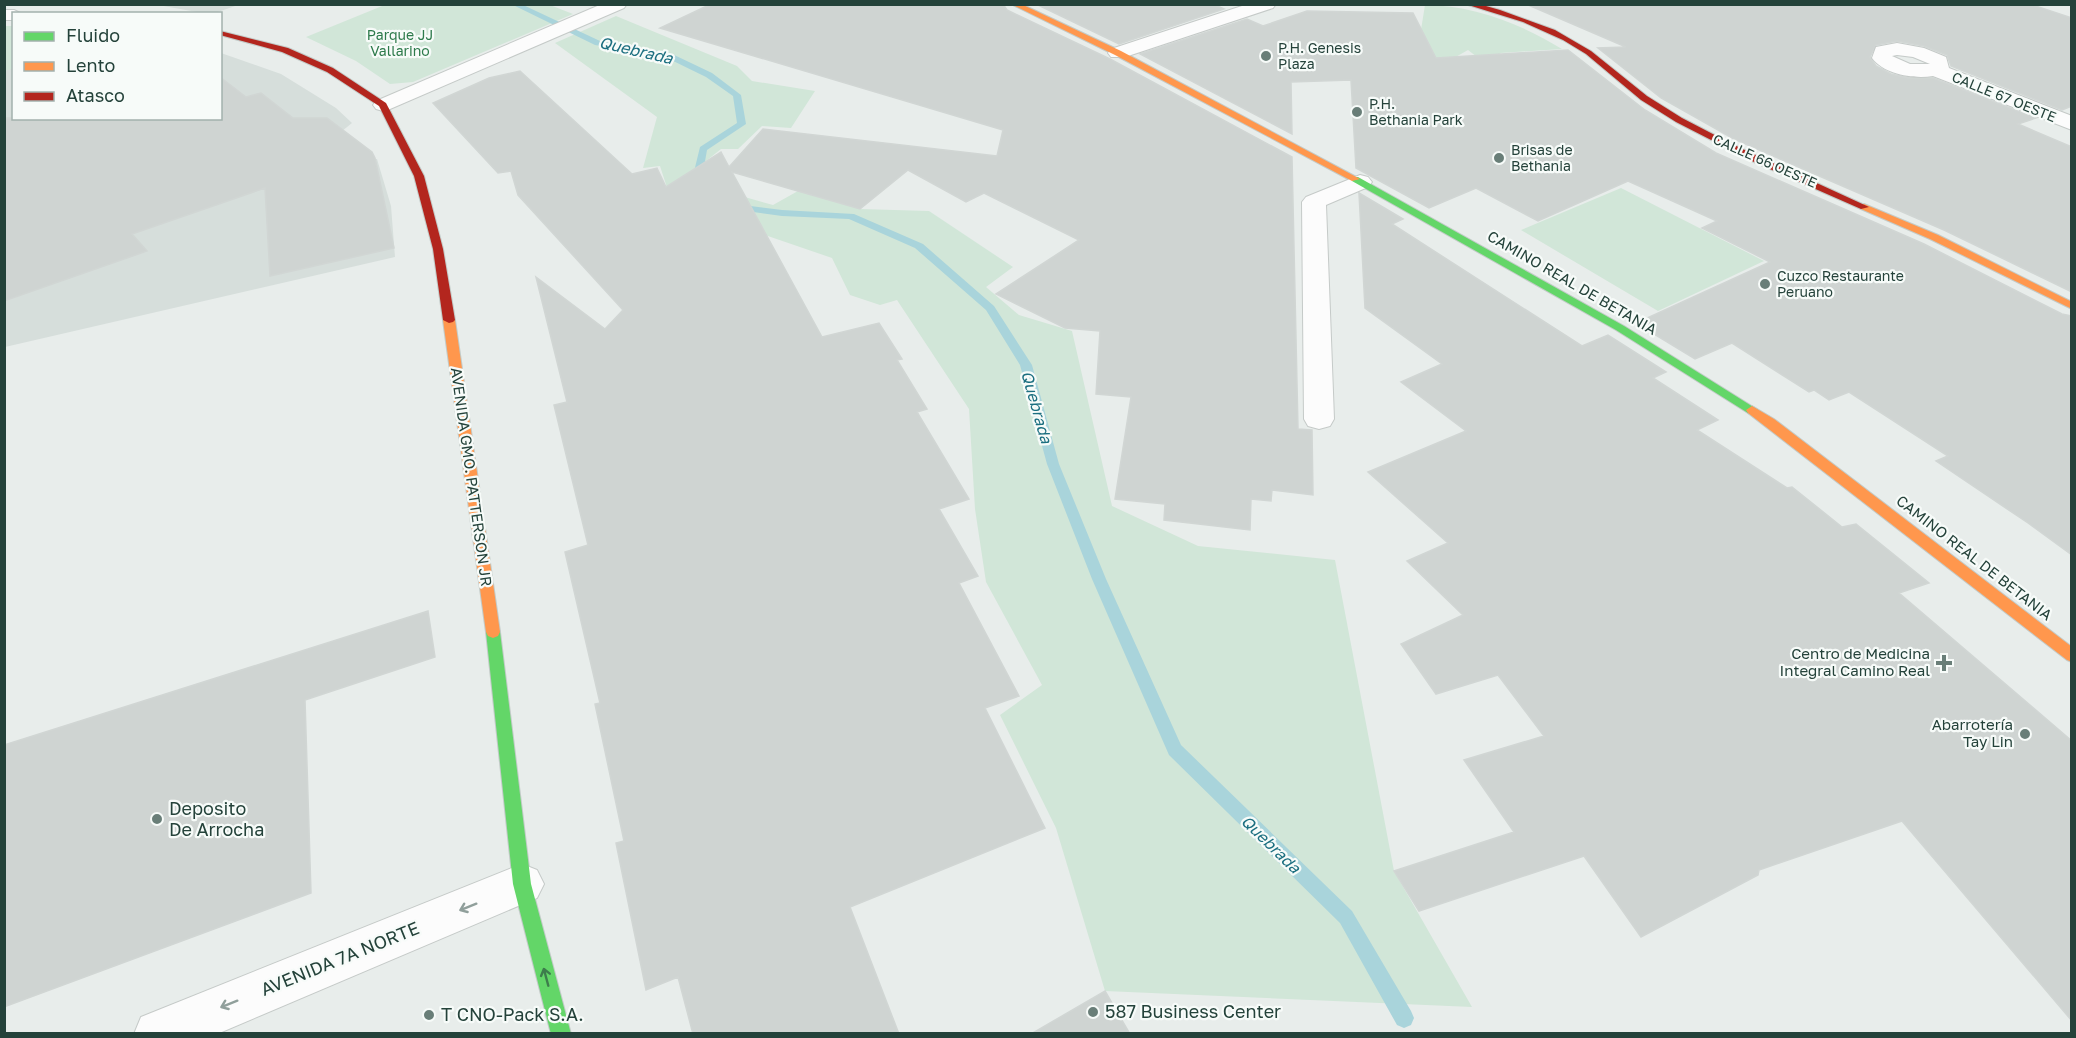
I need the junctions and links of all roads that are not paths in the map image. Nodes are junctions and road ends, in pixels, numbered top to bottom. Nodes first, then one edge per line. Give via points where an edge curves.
1 (618, 4) edge
2 (1014, 4) edge
3 (1266, 4) edge
4 (1468, 4) edge
5 (222, 34) edge
6 (1118, 53) junction
7 (1937, 70) dead end
8 (383, 105) junction
9 (2072, 124) edge
10 (1360, 182) junction
11 (2072, 306) edge
12 (1319, 420) dead end
13 (2072, 656) edge
14 (522, 884) junction
15 (158, 1034) edge
16 (561, 1034) edge

1 - 8 street
2 - 6 street, CAMINO REAL DE BETANIA
3 - 6 street
4 - 11 street, CALLE 66 OESTE via 1546,28 1579,46 1653,104 1725,146 1925,232
5 - 8 street via 285,51 321,66
6 - 10 street, CAMINO REAL DE BETANIA
7 - 9 street, CALLE 67 OESTE
8 - 14 street, AVENIDA GMO. PATTERSON JR via 419,176 438,249 484,557
10 - 12 street via 1314,202
10 - 13 street, CAMINO REAL DE BETANIA via 1620,328 1770,422
14 -> 15 street, AVENIDA 7A NORTE
16 -> 14 street, AVENIDA GMO. PATTERSON JR

